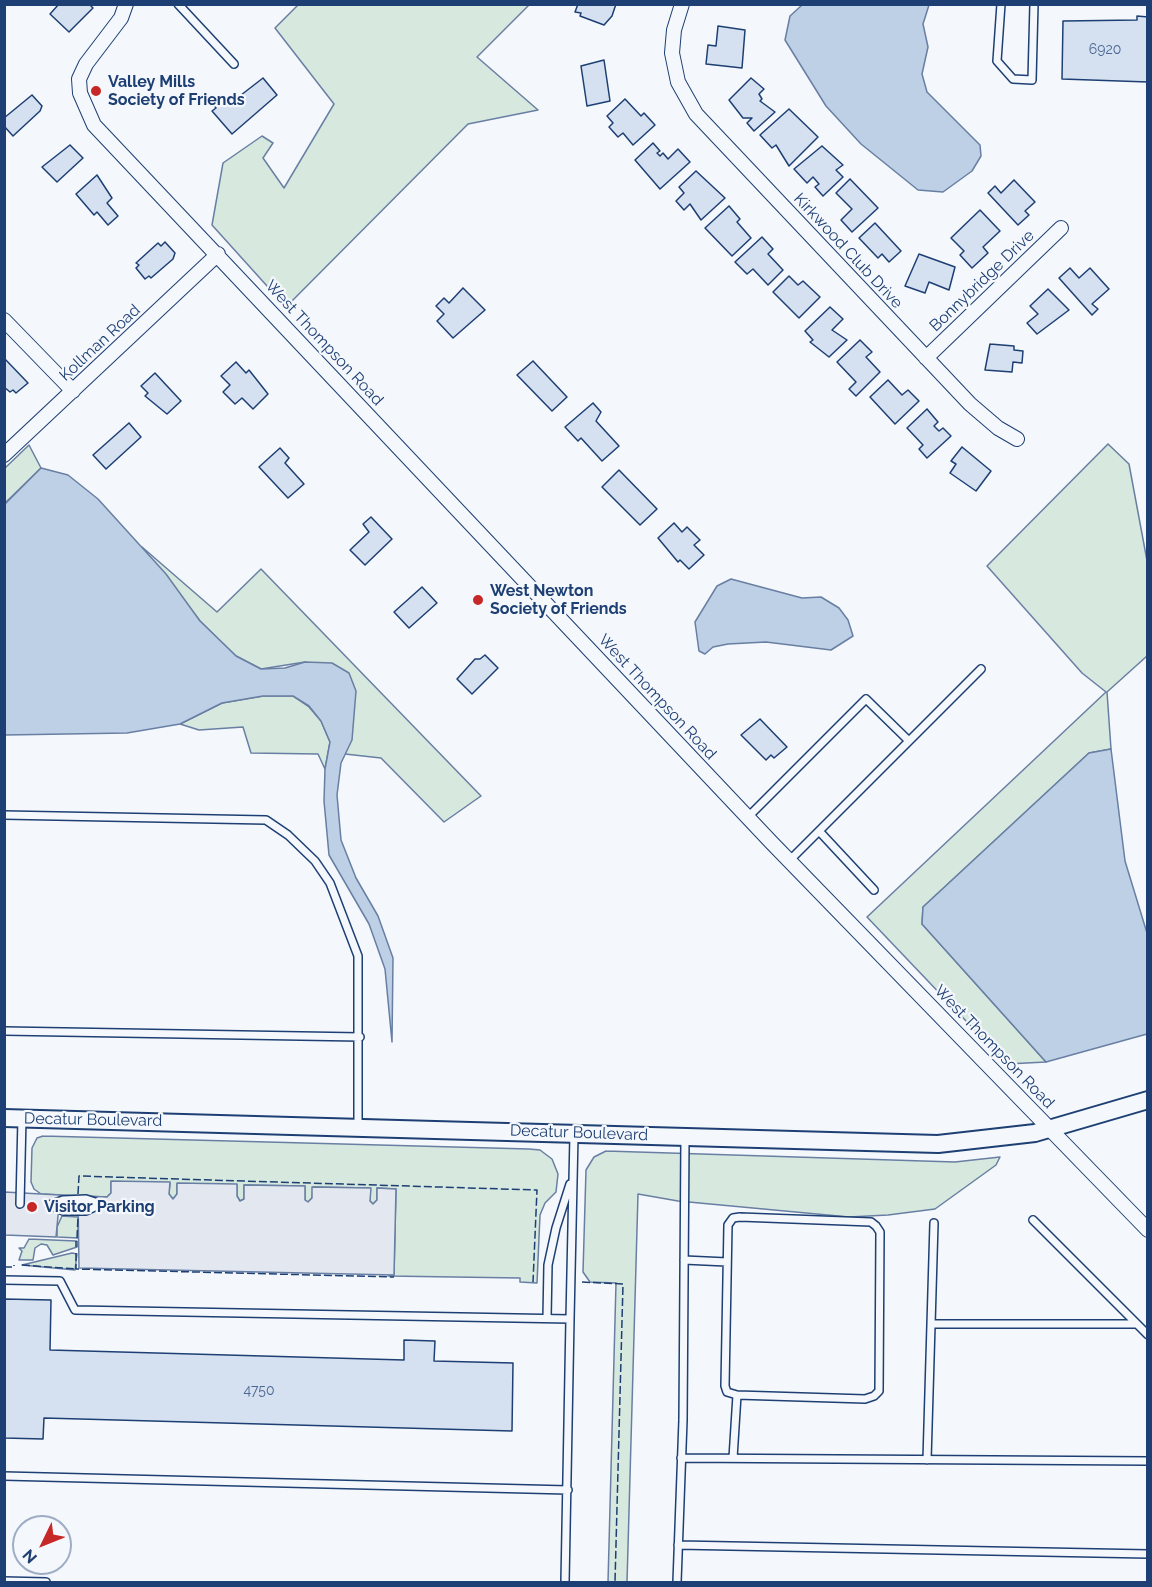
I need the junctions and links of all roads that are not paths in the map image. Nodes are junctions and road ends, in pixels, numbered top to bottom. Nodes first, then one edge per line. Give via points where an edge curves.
1 (126, 4) edge
2 (178, 4) edge
3 (682, 4) edge
4 (1000, 4) edge
5 (1034, 4) edge
6 (234, 64) dead end
7 (1061, 228) dead end
8 (218, 254) junction
9 (4, 320) edge
10 (926, 358) junction
11 (73, 391) junction
12 (1017, 438) dead end
13 (4, 455) edge
14 (981, 669) dead end
15 (909, 741) junction
16 (4, 814) edge
17 (748, 817) junction
18 (819, 831) junction
19 (789, 861) junction
20 (874, 890) dead end
21 (4, 1031) edge
22 (360, 1037) junction
23 (1148, 1100) edge
24 (4, 1118) edge
25 (22, 1118) junction
26 (358, 1127) junction
27 (1051, 1129) junction
28 (574, 1133) junction
29 (685, 1136) junction
30 (573, 1176) junction
31 (20, 1204) dead end
32 (102, 1204) joint
33 (1032, 1220) dead end
34 (934, 1223) dead end
35 (1148, 1230) edge
36 (684, 1260) junction
37 (727, 1262) junction
38 (4, 1280) edge
39 (547, 1318) junction
40 (570, 1319) junction
41 (1136, 1323) junction
42 (932, 1324) junction
43 (1148, 1335) edge
44 (737, 1395) junction
45 (681, 1458) junction
46 (733, 1458) junction
47 (927, 1460) junction
48 (1148, 1461) edge
49 (4, 1476) edge
50 (568, 1490) junction
51 (678, 1545) junction
52 (1148, 1554) edge
53 (4, 1581) edge
54 (46, 1582) edge
55 (565, 1582) edge
56 (677, 1582) edge

1 - 8 street, West Thompson Road via 121,18 86,64 79,79 80,93 94,125
2 - 6 lane
3 - 10 street, Kirkwood Club Drive via 674,30 674,69 696,114
4 - 5 lane via 997,62 1013,78 1032,80
7 - 10 street, Bonnybridge Drive
8 - 11 street, Kollman Road
8 - 17 street, West Thompson Road
9 - 11 street
10 - 12 street, Kirkwood Club Drive via 988,420
11 - 13 street, Kollman Road
14 - 15 lane
15 - 17 lane via 866,699
15 - 18 lane
16 - 22 lane via 266,820 288,834 315,861 341,907 358,956
17 - 19 street, West Thompson Road
18 - 19 lane
18 - 20 lane
19 - 27 street, West Thompson Road
21 - 22 lane
22 - 26 lane
23 - 27 street, Decatur Boulevard
24 - 25 street, Decatur Boulevard
25 - 26 street, Decatur Boulevard
25 - 31 lane
26 - 28 street, Decatur Boulevard
27 - 29 street, Decatur Boulevard via 955,1143
27 - 35 street, West Thompson Road
28 - 29 street, Decatur Boulevard
28 - 30 lane
29 - 36 lane
30 - 39 lane via 548,1265
30 - 40 lane
32 - 32 lane via 86,1199 49,1205 63,1211 86,1211
33 - 41 lane
34 - 42 lane
36 - 37 lane
36 - 45 lane
37 - 44 lane via 725,1386 727,1392
37 - 44 lane via 728,1225 734,1218 871,1222 880,1232 879,1391 865,1399
38 - 39 lane via 60,1281 75,1310
39 - 40 lane
40 - 50 lane
41 - 42 lane
41 - 43 lane
42 - 47 lane
44 - 46 lane
45 - 46 lane
45 - 51 lane
46 - 47 lane
47 - 48 lane
49 - 50 lane
50 - 55 lane
51 - 52 lane
51 - 56 lane
53 - 54 lane

